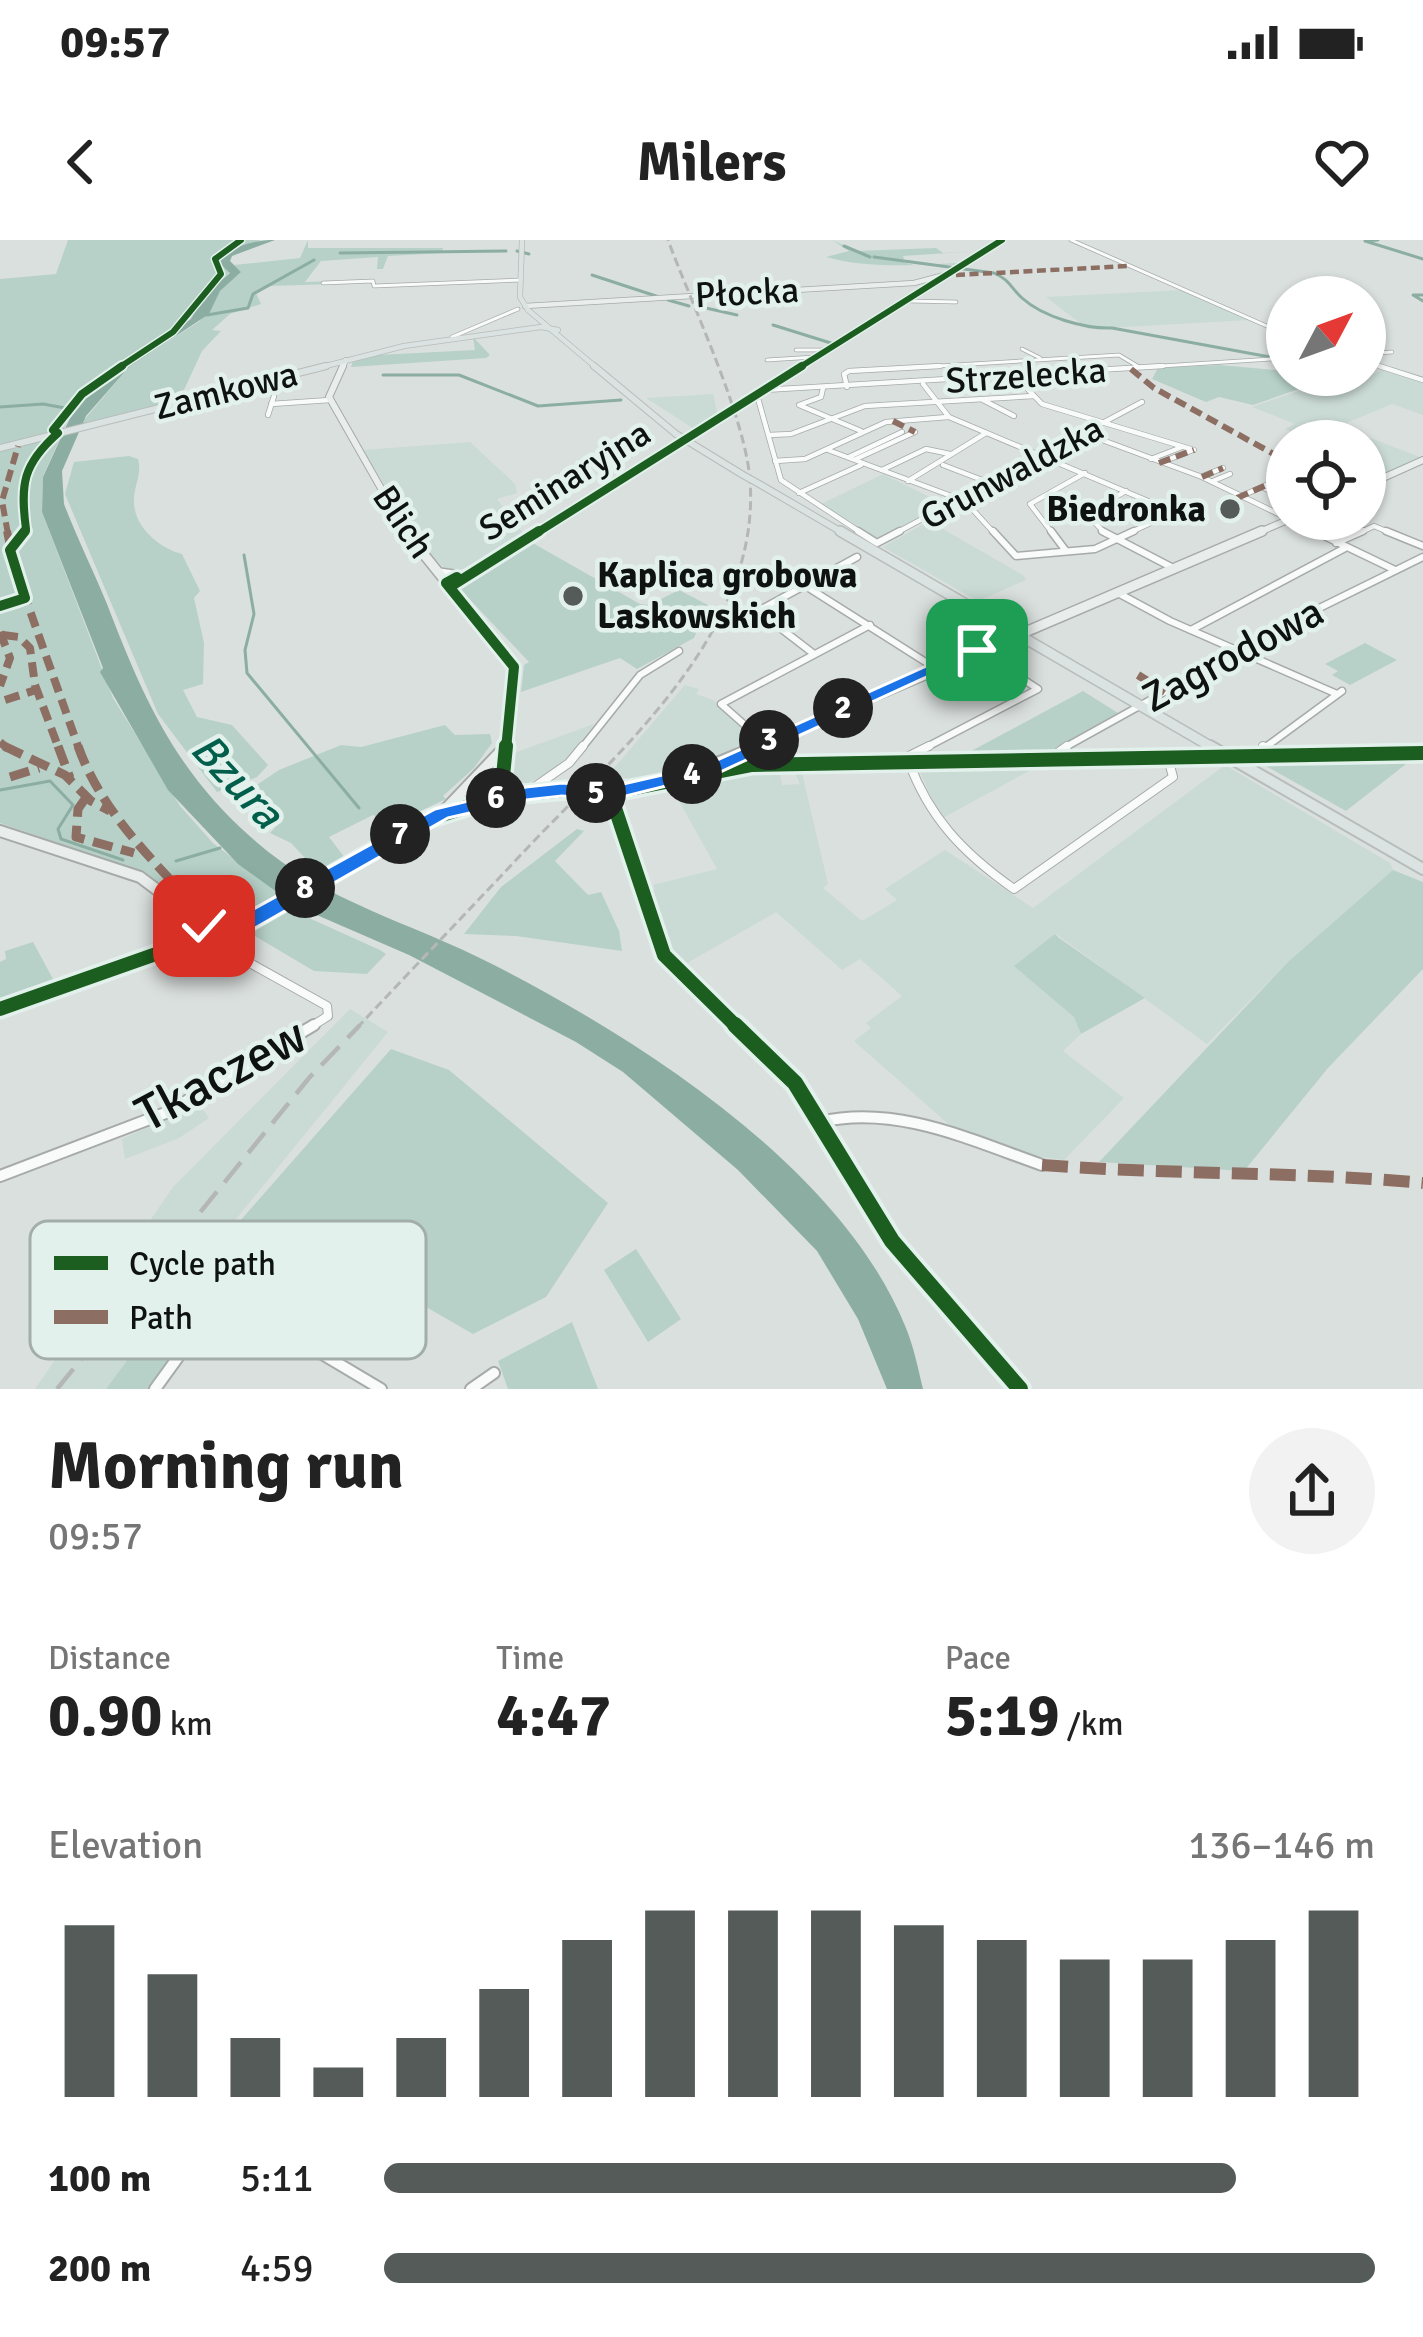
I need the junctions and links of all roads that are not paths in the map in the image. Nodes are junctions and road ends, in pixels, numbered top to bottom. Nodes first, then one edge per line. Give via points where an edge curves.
1 (522, 240) edge
2 (1002, 240) edge
3 (1071, 240) edge
4 (938, 278) junction
5 (521, 282) junction
6 (323, 283) dead end
7 (907, 300) junction
8 (956, 302) dead end
9 (529, 305) junction
10 (538, 320) junction
11 (548, 325) junction
12 (1266, 326) edge
13 (526, 329) junction
14 (556, 332) junction
15 (452, 337) junction
16 (796, 350) dead end
17 (829, 350) junction
18 (1022, 350) dead end
19 (1392, 352) dead end
20 (1386, 353) edge
21 (816, 358) junction
22 (1041, 359) junction
23 (1266, 359) edge
24 (346, 360) junction
25 (767, 360) dead end
26 (1386, 365) edge
27 (1140, 368) junction
28 (1015, 376) junction
29 (1423, 380) edge
30 (922, 382) junction
31 (847, 387) junction
32 (823, 388) junction
33 (764, 393) junction
34 (1034, 396) junction
35 (982, 399) junction
36 (330, 400) junction
37 (788, 400) dead end
38 (938, 402) junction
39 (1142, 402) dead end
40 (800, 405) junction
41 (268, 416) dead end
42 (1013, 416) dead end
43 (950, 417) junction
44 (832, 418) junction
45 (1108, 422) junction
46 (863, 432) junction
47 (902, 432) dead end
48 (914, 432) dead end
49 (989, 432) junction
50 (1085, 434) junction
51 (769, 435) junction
52 (690, 437) dead end
53 (679, 444) dead end
54 (1184, 446) junction
55 (0, 448) edge
56 (826, 449) junction
57 (950, 454) junction
58 (1047, 454) junction
59 (851, 459) junction
60 (1149, 460) junction
61 (1423, 460) edge
62 (775, 461) junction
63 (862, 464) junction
64 (941, 464) junction
65 (1159, 464) junction
66 (881, 471) junction
67 (1087, 472) junction
68 (1202, 477) junction
69 (1386, 477) edge
70 (907, 482) junction
71 (1212, 482) junction
72 (992, 484) junction
73 (1266, 485) edge
74 (1262, 487) junction
75 (1266, 489) edge
76 (1127, 490) junction
77 (799, 493) junction
78 (1238, 498) junction
79 (963, 500) junction
80 (1266, 510) edge
81 (1266, 530) edge
82 (1116, 539) junction
83 (1329, 540) edge
84 (1335, 543) junction
85 (1423, 546) edge
86 (1345, 548) junction
87 (1066, 553) junction
88 (857, 557) dead end
89 (1423, 557) edge
90 (483, 568) junction
91 (1175, 569) junction
92 (436, 571) junction
93 (1396, 571) junction
94 (464, 575) junction
95 (448, 585) junction
96 (803, 585) junction
97 (1118, 593) junction
98 (25, 598) dead end
99 (0, 606) edge
100 (870, 625) junction
101 (1190, 630) junction
102 (1017, 633) junction
103 (977, 650) junction
104 (679, 651) dead end
105 (1238, 651) junction
106 (814, 654) junction
107 (935, 668) junction
108 (1140, 705) junction
109 (764, 742) junction
110 (503, 753) junction
111 (1423, 754) edge
112 (1229, 756) junction
113 (1266, 756) junction
114 (1167, 757) junction
115 (1049, 759) junction
116 (908, 761) junction
117 (712, 769) junction
118 (610, 793) junction
119 (526, 794) junction
120 (501, 796) junction
121 (442, 813) junction
122 (0, 831) edge
123 (1423, 869) edge
124 (186, 914) junction
125 (210, 936) junction
126 (173, 948) junction
127 (0, 1009) edge
128 (820, 1121) junction
129 (1042, 1166) dead end
130 (0, 1176) edge
131 (177, 1359) edge
132 (330, 1359) edge
133 (494, 1373) dead end
134 (155, 1389) edge
135 (380, 1389) edge
136 (471, 1389) edge
137 (1019, 1389) edge

1 - 5 main road
2 - 4 street, Płocka
3 - 12 street
4 - 7 street, Seminaryjna
4 - 9 street, Płocka
5 - 6 street
5 - 9 main road
7 - 8 street
7 - 17 street, Seminaryjna
9 - 10 main road
9 - 11 main road
9 - 15 street, Zamkowa
10 - 11 main road
10 - 13 main road, Zamkowa
11 - 13 main road, Zamkowa
11 - 14 main road
13 - 14 main road, Zamkowa
13 - 15 main road, Zamkowa
14 - 102 main road, bridge via 681,438
15 - 24 main road, Zamkowa
16 - 17 street
17 - 21 street, Seminaryjna
18 - 22 street
19 - 20 street
21 - 25 street
21 - 33 street, Seminaryjna
22 - 27 street via 1119,355
22 - 31 street via 849,371
23 - 27 street, Strzelecka
24 - 36 street
24 - 55 main road, Zamkowa
26 - 29 street
27 - 28 street, Strzelecka
28 - 30 street, Strzelecka
28 - 34 street
30 - 31 street, Strzelecka
30 - 38 street
31 - 32 street, Strzelecka
32 - 33 street, Strzelecka
32 - 40 street via 821,397
33 - 51 street
33 - 52 street, Seminaryjna
34 - 35 street
34 - 45 street
35 - 38 street
35 - 42 street
36 - 41 street via 273,400
36 - 92 street, Blich
37 - 40 street
38 - 43 street
38 - 44 street via 865,406
39 - 45 street, Grunwaldzka
40 - 44 street
43 - 46 street
43 - 49 street
44 - 46 street
44 - 51 street
45 - 50 street, Grunwaldzka
45 - 54 street
46 - 56 street
47 - 59 street
48 - 59 street
49 - 57 street
49 - 58 street
50 - 58 street, Grunwaldzka
50 - 60 street
51 - 62 street
53 - 90 street, Seminaryjna
54 - 60 street
54 - 65 street via 1194,450
56 - 59 street
56 - 62 street
57 - 64 street
57 - 66 street via 926,449
58 - 67 street
58 - 72 street, Grunwaldzka
59 - 63 street
60 - 65 street
61 - 69 street
62 - 77 street via 781,480
63 - 66 street
63 - 77 street
64 - 70 street
64 - 72 street
65 - 68 street
66 - 70 street
67 - 76 street
67 - 87 street via 1030,504
68 - 71 street
68 - 71 street via 1227,471
70 - 79 street
71 - 78 street
72 - 79 street, Grunwaldzka
73 - 74 street
74 - 75 street
74 - 78 street
76 - 82 street via 1088,513
76 - 82 street via 1174,512
77 - 79 street, Grunwaldzka via 882,543
78 - 80 street
79 - 87 street via 1011,555
81 - 91 street
82 - 87 street
82 - 91 street
83 - 84 street
84 - 85 street via 1374,526
84 - 86 street
86 - 93 street
86 - 101 street
88 - 96 street
89 - 93 street, Zagrodowa
90 - 94 street, Seminaryjna
90 - 95 street, Seminaryjna
91 - 97 street
92 - 94 street, Seminaryjna
92 - 95 street, Blich
93 - 105 street, Zagrodowa
94 - 95 street, Seminaryjna
95 - 110 street, Blich via 514,668
96 - 100 street
96 - 106 street via 758,611
97 - 101 street
97 - 102 street
98 - 99 street
100 - 106 street
100 - 107 street
101 - 105 street
102 - 103 street
102 - 108 main road
103 - 107 street
103 - 116 street via 1038,689 908,754
104 - 119 street via 640,675 569,763
105 - 108 street, Zagrodowa
105 - 113 street via 1339,693 1262,746
106 - 109 street via 721,704
107 - 109 street
108 - 112 main road
108 - 115 street, Zagrodowa
109 - 117 street
110 - 120 street, Blich
110 - 121 street
111 - 113 street
112 - 113 street
112 - 114 street
112 - 123 main road
114 - 115 street
114 - 116 street via 1173,777 1014,890 952,845
115 - 116 street
116 - 117 street
117 - 118 street
118 - 119 street
118 - 128 street via 664,955 792,1079
119 - 120 street
120 - 121 street
121 - 125 street
122 - 124 street via 140,877
124 - 125 street
124 - 126 street
125 - 126 street
125 - 130 street, Tkaczew via 327,1006 328,1016 168,1112
126 - 127 street
128 - 129 street via 860,1112
128 - 137 street via 892,1240
131 - 134 street
132 - 135 street
133 - 136 street

